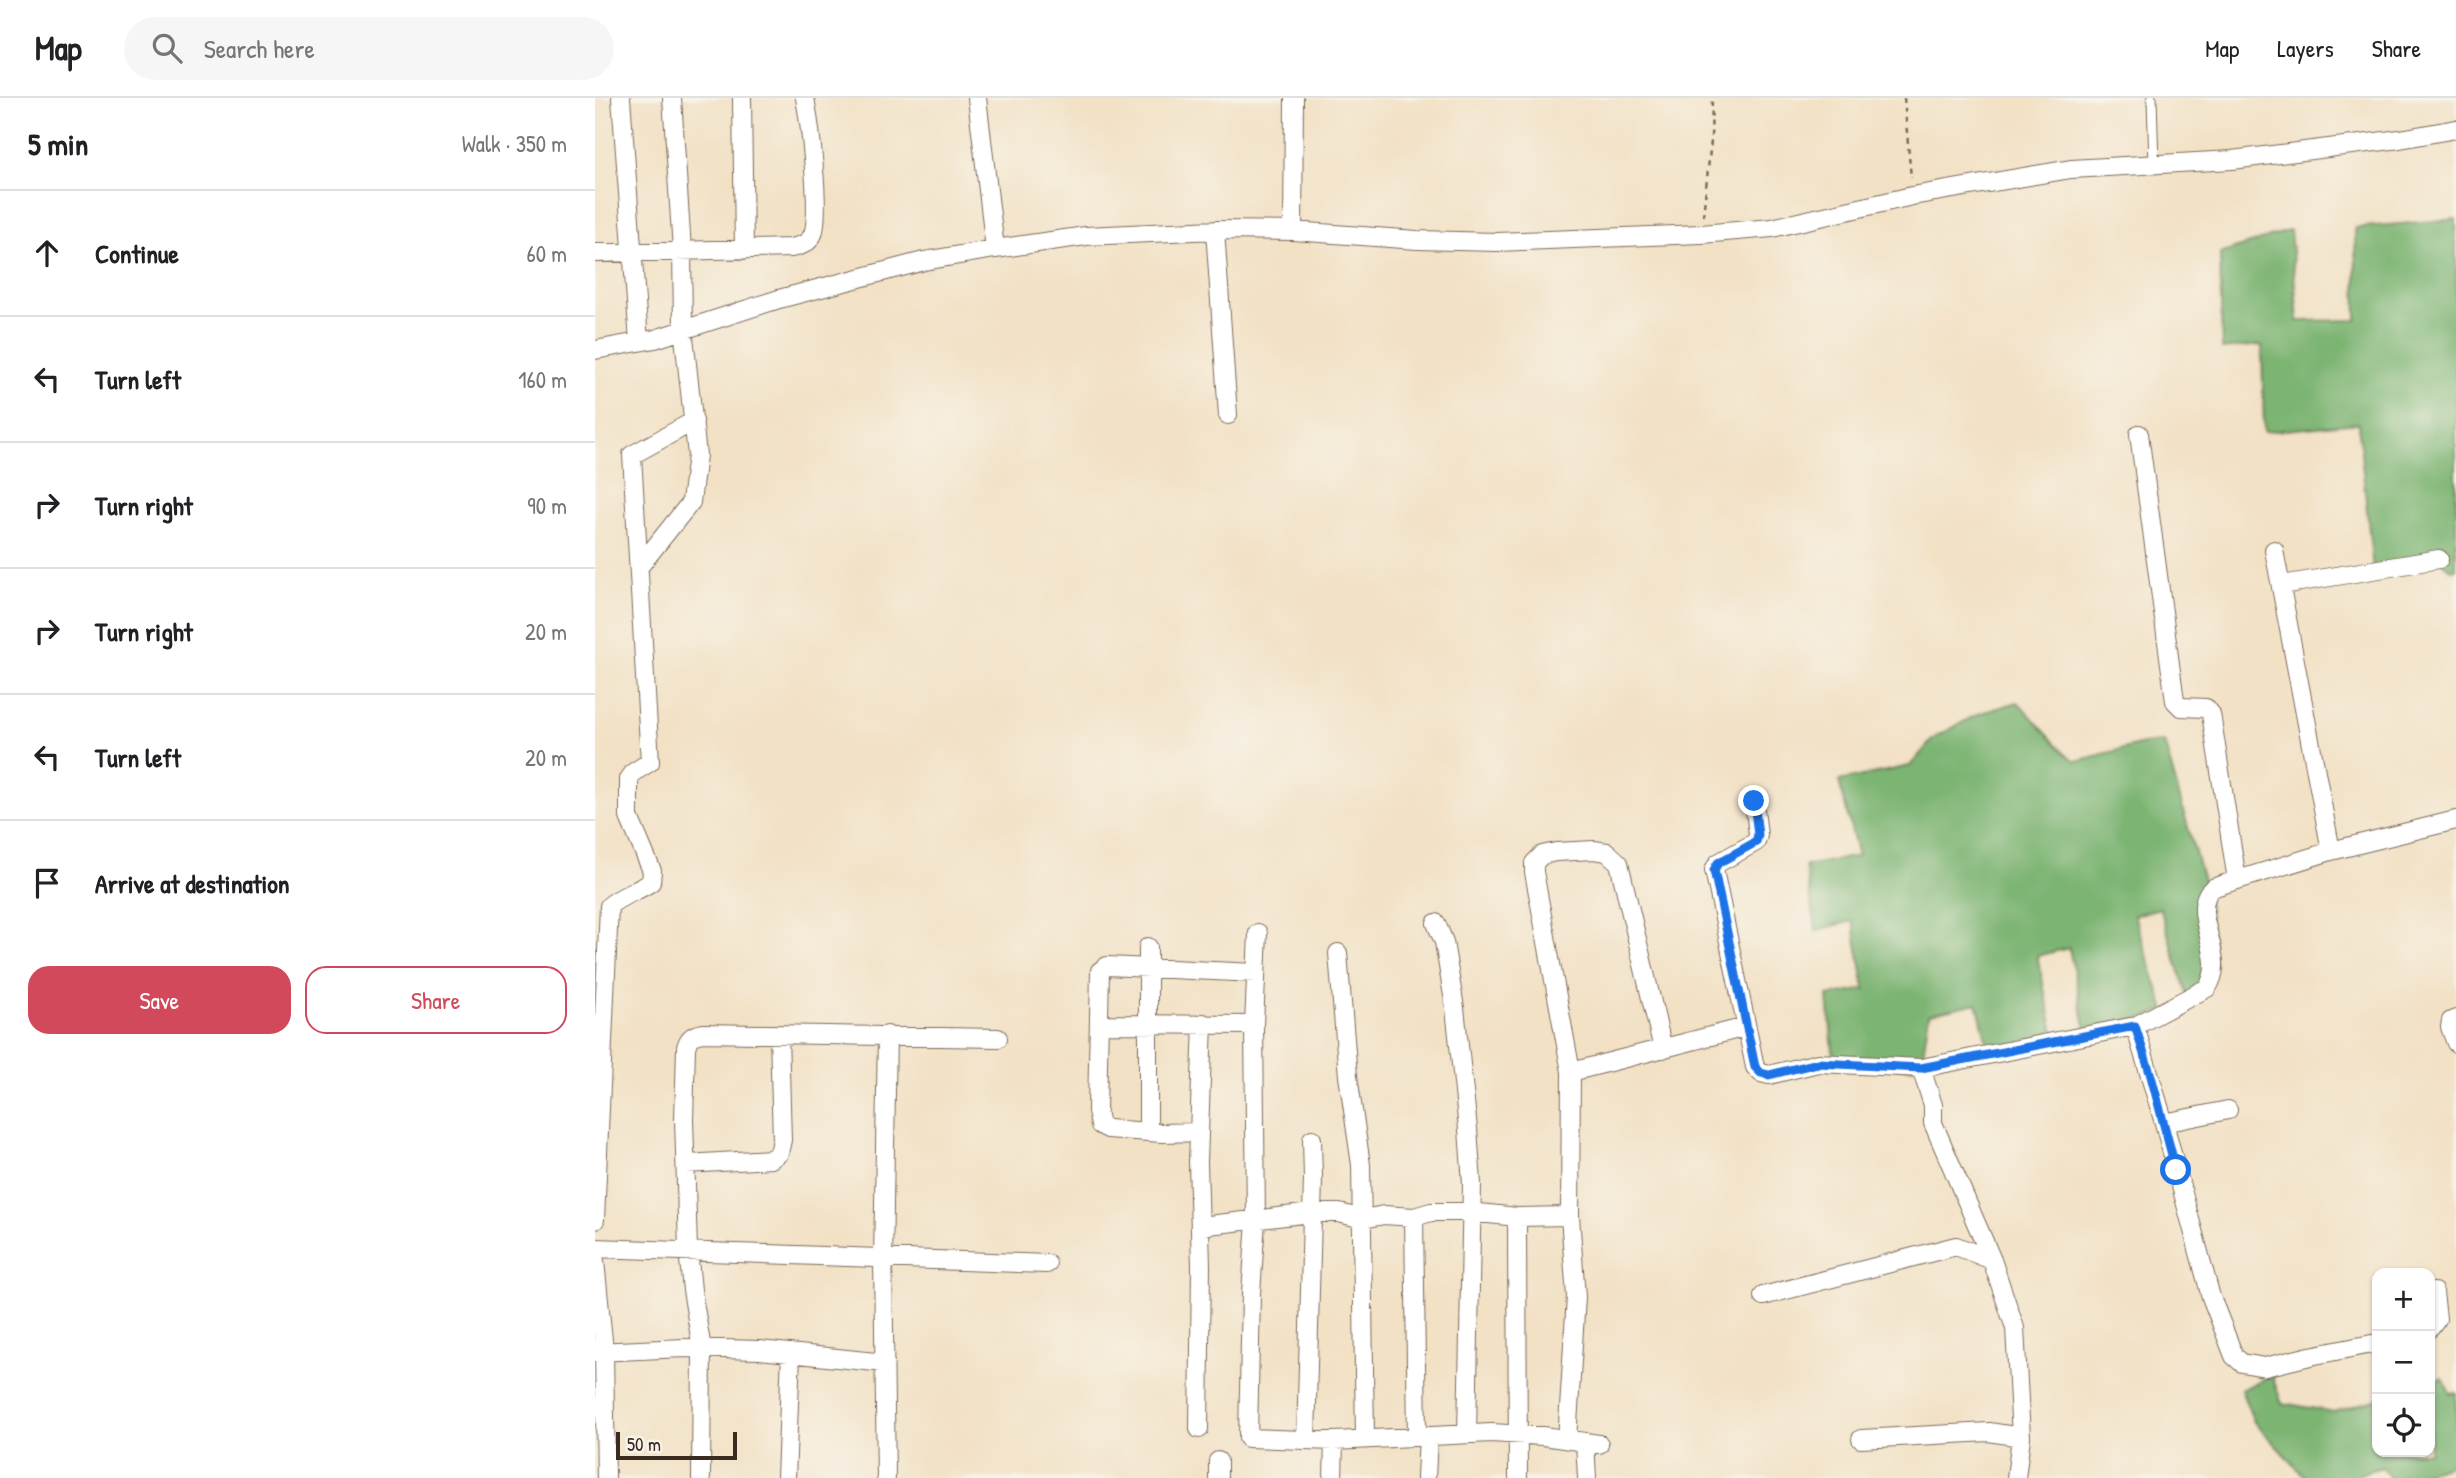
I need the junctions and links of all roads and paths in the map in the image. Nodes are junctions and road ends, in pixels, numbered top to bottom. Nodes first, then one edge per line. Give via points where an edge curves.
1 (621, 98) edge
2 (672, 98) edge
3 (741, 98) edge
4 (805, 98) edge
5 (977, 98) edge
6 (1294, 98) edge
7 (1711, 98) edge
8 (1904, 98) edge
9 (2152, 98) edge
10 (2456, 129) edge
11 (2154, 164) junction
12 (1912, 195) junction
13 (1215, 230) junction
14 (1293, 231) junction
15 (1701, 234) junction
16 (995, 248) junction
17 (682, 250) junction
18 (744, 250) junction
19 (632, 252) junction
20 (595, 253) edge
21 (683, 328) junction
22 (639, 342) junction
23 (595, 350) edge
24 (1228, 415) dead end
25 (694, 421) junction
26 (2139, 434) dead end
27 (2274, 550) dead end
28 (2439, 559) dead end
29 (639, 567) junction
30 (2282, 585) junction
31 (1754, 801) dead end
32 (2456, 820) edge
33 (2331, 851) junction
34 (2237, 880) junction
35 (1436, 923) dead end
36 (1258, 933) dead end
37 (1148, 947) dead end
38 (1338, 953) dead end
39 (1148, 968) junction
40 (1256, 973) junction
41 (2456, 1020) edge
42 (1148, 1023) junction
43 (1203, 1023) junction
44 (1099, 1024) junction
45 (1254, 1025) junction
46 (2135, 1026) junction
47 (1746, 1027) junction
48 (779, 1035) junction
49 (887, 1035) junction
50 (998, 1038) dead end
51 (2456, 1043) edge
52 (1663, 1049) junction
53 (1921, 1068) junction
54 (1571, 1072) junction
55 (2228, 1110) dead end
56 (2164, 1123) junction
57 (1148, 1132) junction
58 (1199, 1132) junction
59 (1313, 1139) dead end
60 (685, 1164) junction
61 (1470, 1212) junction
62 (1313, 1213) junction
63 (1570, 1216) junction
64 (1414, 1217) junction
65 (1517, 1217) junction
66 (1363, 1219) junction
67 (595, 1220) edge
68 (1256, 1220) junction
69 (1200, 1226) junction
70 (595, 1248) edge
71 (688, 1250) junction
72 (883, 1259) junction
73 (1992, 1260) junction
74 (595, 1261) edge
75 (1047, 1264) dead end
76 (1763, 1296) dead end
77 (2435, 1301) edge
78 (2435, 1322) edge
79 (2372, 1344) edge
80 (702, 1349) junction
81 (599, 1351) edge
82 (791, 1353) junction
83 (885, 1363) junction
84 (1199, 1429) dead end
85 (1467, 1434) junction
86 (1517, 1435) junction
87 (1422, 1436) junction
88 (2021, 1437) junction
89 (1365, 1439) junction
90 (1861, 1439) dead end
91 (1305, 1440) junction
92 (1334, 1441) junction
93 (1584, 1442) junction
94 (606, 1478) edge
95 (701, 1478) edge
96 (786, 1478) edge
97 (886, 1478) edge
98 (1333, 1478) edge
99 (1426, 1478) edge
100 (1518, 1478) edge
101 (1587, 1478) edge
102 (2016, 1478) edge

1 - 19 street
2 - 17 street
3 - 18 street
4 - 18 street via 817,205 813,235 804,245 791,248
5 - 16 street
6 - 14 street
7 - 15 path
8 - 12 path
9 - 11 lane
10 - 11 street via 2232,160
11 - 12 street via 2071,169
12 - 15 street via 1772,228
13 - 14 street
13 - 16 street via 1086,236
13 - 24 street
14 - 15 street via 1497,242
16 - 21 street via 924,261
17 - 18 street
17 - 19 street
17 - 21 street
19 - 20 street
19 - 22 street
21 - 22 street
21 - 25 street
22 - 23 street
25 - 29 street via 697,455 691,502
25 - 29 street via 632,455
26 - 34 street via 2175,701 2181,707 2206,708 2211,714
27 - 30 street
28 - 30 street
29 - 67 street via 650,762 629,779 629,817 652,871 651,882 609,906
30 - 33 street
31 - 47 street via 1756,842 1718,863 1714,870
32 - 33 street
33 - 34 street
34 - 46 street via 2215,887 2207,895 2214,978 2207,988
35 - 61 street via 1444,942 1463,1066
36 - 40 street
37 - 39 street
38 - 66 street
39 - 40 street
39 - 42 street
39 - 44 street via 1103,967
40 - 45 street
41 - 51 street via 2450,1027
42 - 43 street
42 - 44 street
42 - 57 street
43 - 45 street
43 - 58 street
44 - 57 street via 1100,1125
45 - 68 street
46 - 53 street
46 - 56 street
47 - 52 street
47 - 53 street via 1755,1067 1769,1075 1818,1063
48 - 49 street
48 - 60 street via 779,1153 771,1159
48 - 60 street via 703,1034 688,1040
49 - 50 street
49 - 72 street
52 - 54 street
52 - 54 street via 1619,863 1607,852 1594,850 1542,855 1534,863 1534,872
53 - 73 street via 1933,1105 1933,1123
54 - 63 street
55 - 56 street
56 - 79 street via 2207,1284 2234,1356 2265,1367
57 - 58 street
58 - 69 street
59 - 62 street
60 - 71 street
61 - 64 street
61 - 65 street
61 - 85 street
62 - 66 street
62 - 68 street
62 - 91 street
63 - 65 street
63 - 93 street
64 - 66 street
64 - 87 street
65 - 86 street
66 - 89 street
68 - 69 street
68 - 91 street via 1248,1438
69 - 84 street
70 - 71 street
71 - 72 street
71 - 80 street
72 - 75 street
72 - 83 street
73 - 76 street via 1957,1246
73 - 88 street via 2015,1328
74 - 81 street
77 - 78 street
80 - 81 street
80 - 82 street
80 - 95 street
81 - 94 street
82 - 83 street
82 - 96 street
83 - 97 street
85 - 86 street
85 - 87 street
86 - 93 street
86 - 100 street
87 - 89 street
87 - 99 street
88 - 90 street via 1989,1432
88 - 102 street
89 - 92 street
91 - 92 street
92 - 98 street
93 - 101 street

